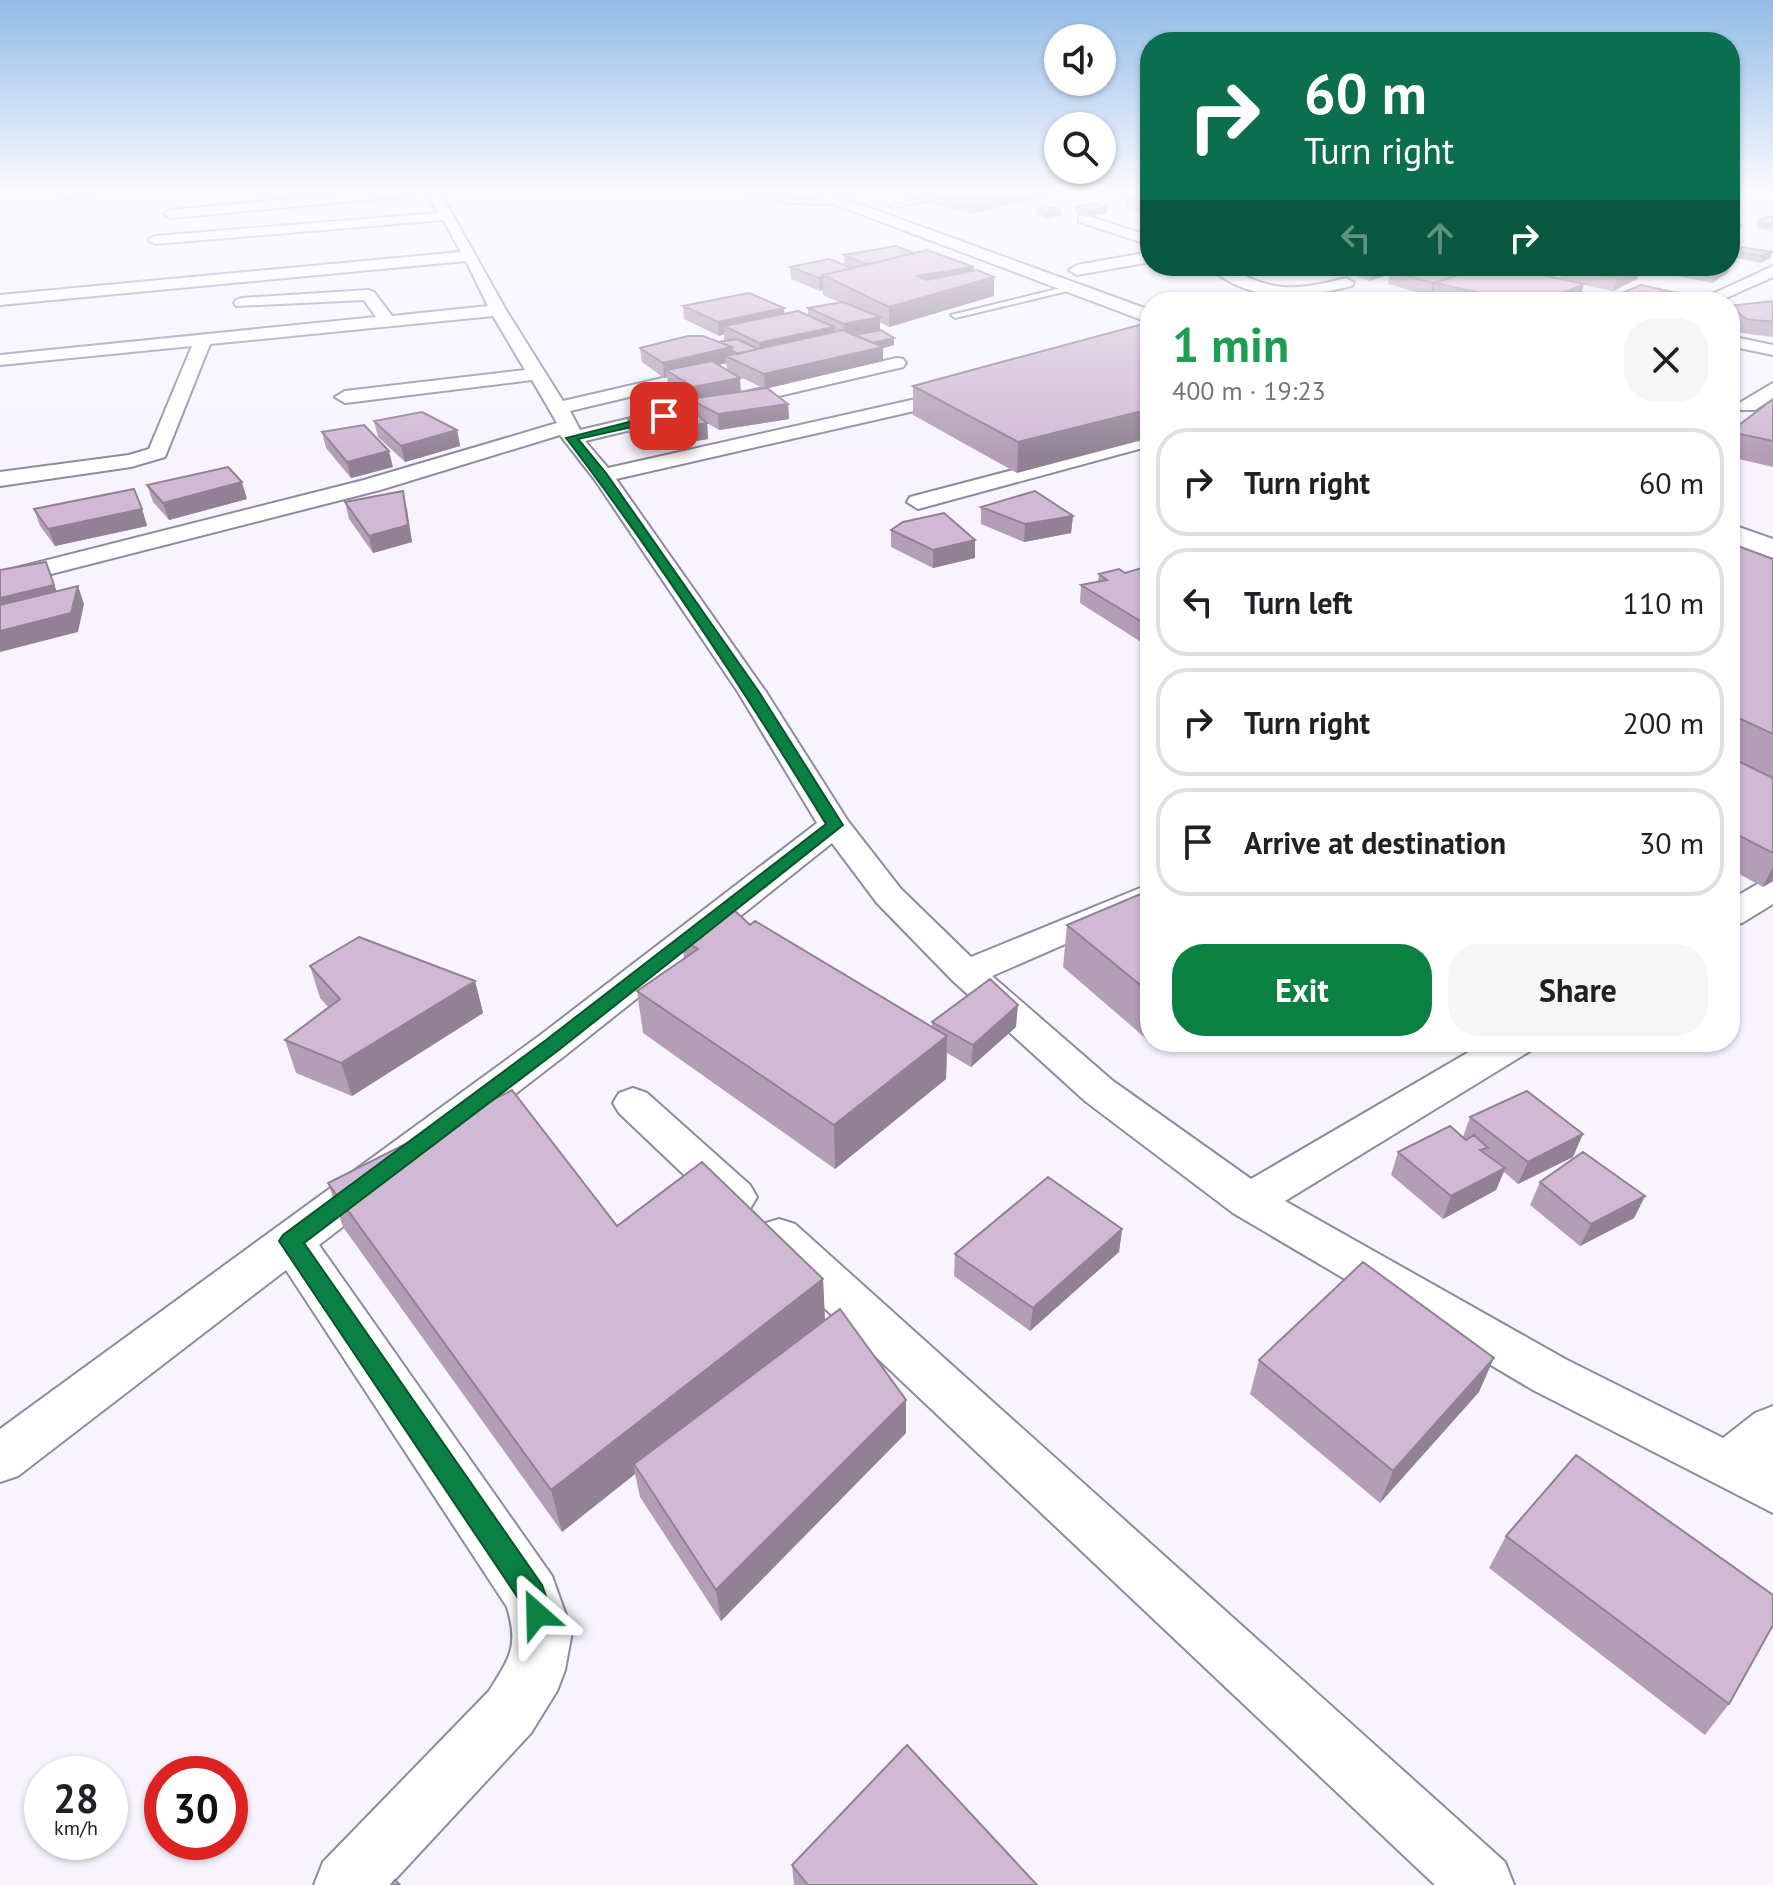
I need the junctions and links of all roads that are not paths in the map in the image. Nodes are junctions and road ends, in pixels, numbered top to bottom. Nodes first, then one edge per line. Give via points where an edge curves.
1 (214, 280) edge
2 (483, 280) edge
3 (1049, 280) edge
4 (1106, 280) edge
5 (1241, 280) edge
6 (1753, 280) edge
7 (1346, 283) dead end
8 (1117, 284) dead end
9 (1069, 288) junction
10 (1278, 292) edge
11 (1311, 292) edge
12 (1726, 292) edge
13 (0, 300) edge
14 (242, 303) dead end
15 (498, 310) junction
16 (1140, 313) edge
17 (955, 315) edge
18 (387, 321) junction
19 (204, 338) junction
20 (1740, 343) edge
21 (1773, 350) edge
22 (801, 352) edge
23 (0, 360) edge
24 (897, 363) dead end
25 (714, 370) junction
26 (537, 374) junction
27 (1773, 389) edge
28 (758, 395) junction
29 (345, 397) dead end
30 (916, 405) edge
31 (1748, 406) dead end
32 (566, 424) junction
33 (1140, 443) edge
34 (603, 476) junction
35 (0, 479) edge
36 (918, 502) dead end
37 (1740, 510) edge
38 (1773, 522) edge
39 (1740, 537) edge
40 (1773, 549) edge
41 (0, 580) edge
42 (835, 825) junction
43 (1773, 889) edge
44 (1140, 898) edge
45 (1740, 909) edge
46 (966, 973) junction
47 (1499, 1052) edge
48 (633, 1103) dead end
49 (1249, 1201) junction
50 (291, 1241) junction
51 (1773, 1429) edge
52 (0, 1459) edge
53 (1728, 1465) junction
54 (1773, 1489) edge
55 (346, 1885) edge
56 (1482, 1885) edge

1 - 13 street
2 - 15 street
3 - 9 highway
4 - 8 highway
5 - 10 street
6 - 12 street
7 - 11 street
9 - 16 highway
9 - 17 lane
14 - 18 street via 368,295
15 - 18 street
15 - 26 street
18 - 19 street
19 - 23 street
19 - 35 street via 158,453
20 - 21 street
22 - 25 street
24 - 28 street
25 - 28 street
25 - 32 street
26 - 29 street
26 - 32 street
27 - 31 street
28 - 32 street via 703,408
30 - 34 street
32 - 34 street
32 - 41 street via 372,485
33 - 36 street
34 - 42 street via 752,692
37 - 38 highway
39 - 40 highway
42 - 46 street via 889,896
42 - 50 street
43 - 45 street
44 - 46 street
46 - 49 street via 1099,1091
47 - 49 street
48 - 56 street
49 - 53 street via 1550,1375
50 - 52 street
50 - 55 street via 532,1595 543,1632 536,1670 510,1712
51 - 53 street
53 - 54 street

